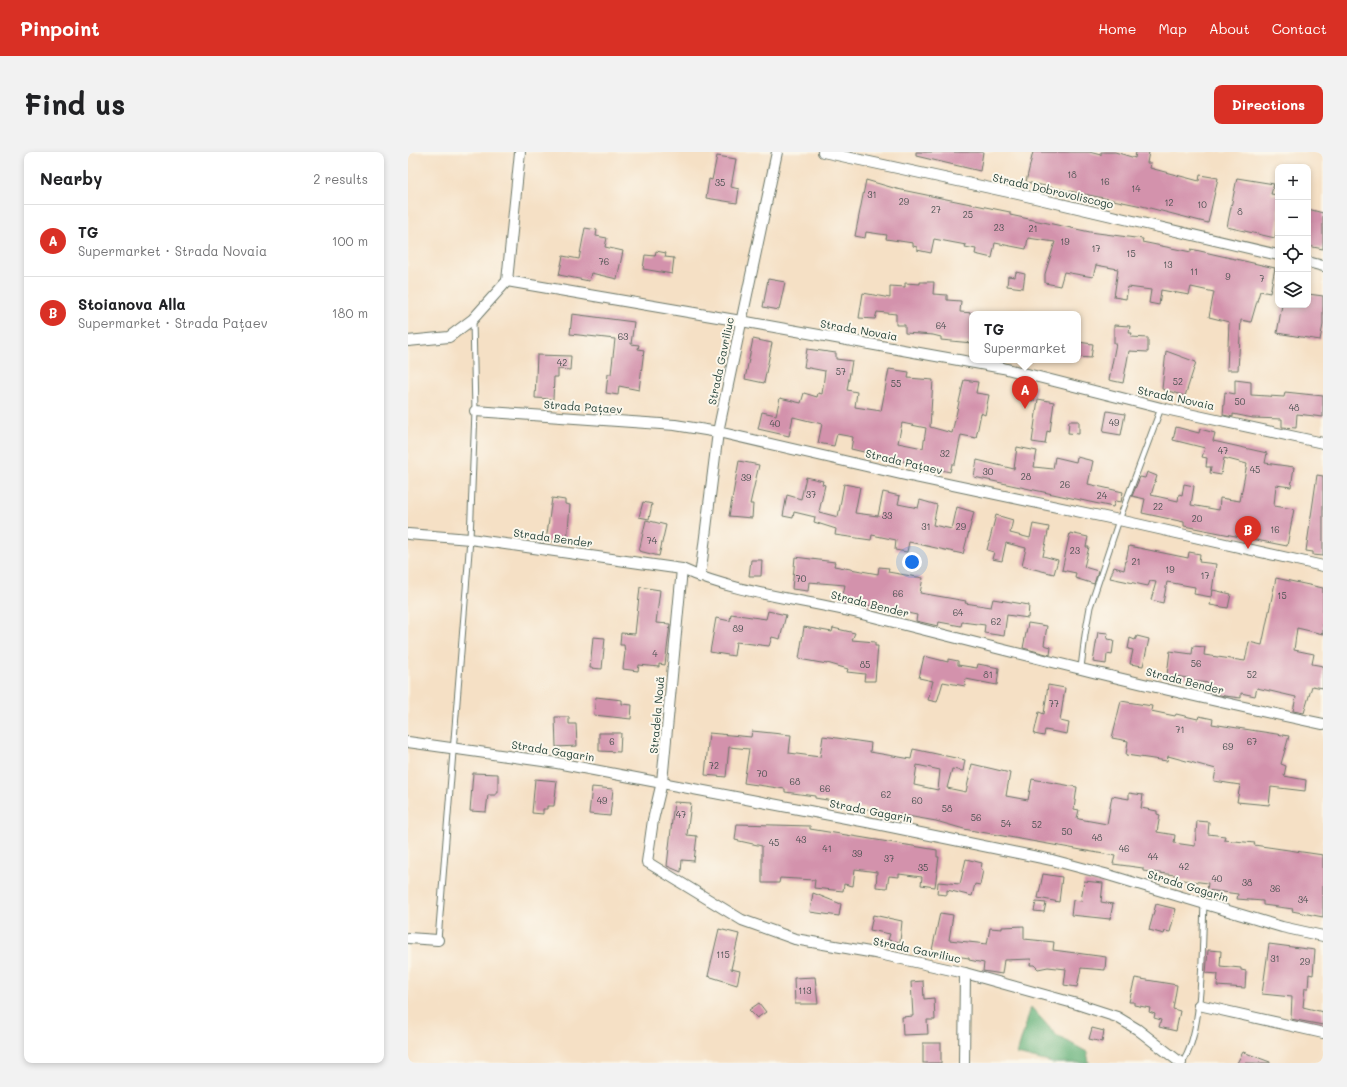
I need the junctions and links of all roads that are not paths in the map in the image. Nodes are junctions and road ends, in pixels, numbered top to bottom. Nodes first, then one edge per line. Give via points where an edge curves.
1 (520, 152) edge
2 (777, 152) edge
3 (823, 152) edge
4 (1275, 254) edge
5 (1311, 263) edge
6 (1323, 266) edge
7 (507, 281) junction
8 (473, 319) junction
9 (742, 321) junction
10 (408, 341) edge
11 (969, 362) edge
12 (975, 363) edge
13 (1161, 408) junction
14 (474, 410) junction
15 (718, 432) junction
16 (1323, 443) edge
17 (1119, 520) junction
18 (408, 534) edge
19 (470, 539) junction
20 (1323, 566) edge
21 (682, 569) junction
22 (700, 577) junction
23 (1082, 668) junction
24 (1323, 724) edge
25 (408, 742) edge
26 (452, 748) junction
27 (662, 782) junction
28 (647, 862) joint
29 (1204, 904) junction
30 (1323, 936) edge
31 (408, 938) edge
32 (438, 940) joint
33 (965, 973) junction
34 (1199, 1005) junction
35 (1323, 1033) edge
36 (964, 1063) edge
37 (1182, 1063) edge

1 - 7 street
2 - 9 street, Strada Gavriliuc
3 - 4 street, Strada Dobrovoliscogo via 1018,194
5 - 6 street
7 - 8 street
7 - 9 street, Strada Novaia
8 - 10 street via 449,337
8 - 14 lane
9 - 11 street, Strada Novaia
9 - 15 street, Strada Gavriliuc
12 - 13 street, Strada Novaia
13 - 16 street, Strada Novaia
13 - 17 lane
14 - 15 street, Strada Pațaev via 675,425
14 - 19 lane
15 - 17 street, Strada Pațaev
15 - 22 street, Strada Gavriliuc
17 - 20 street, Strada Pațaev
17 - 23 lane via 1090,607
18 - 19 street, Strada Bender
19 - 21 street, Strada Bender
19 - 26 lane
21 - 22 street, Strada Bender
21 - 27 street, Stradela Nouă
22 - 23 street, Strada Bender
23 - 24 street, Strada Bender via 1218,702
25 - 26 street, Strada Gagarin
26 - 27 street, Strada Gagarin
26 - 32 lane
27 - 28 street, Stradela Nouă
27 - 29 street, Strada Gagarin via 1052,860
28 - 33 street, Strada Gavriliuc via 742,920 795,939
29 - 30 street, Strada Gagarin
29 - 34 lane
31 - 32 street
33 - 36 street
33 - 37 street, Strada Gavriliuc via 1116,1017 1138,1029
34 - 35 street
34 - 37 lane via 1192,1042

